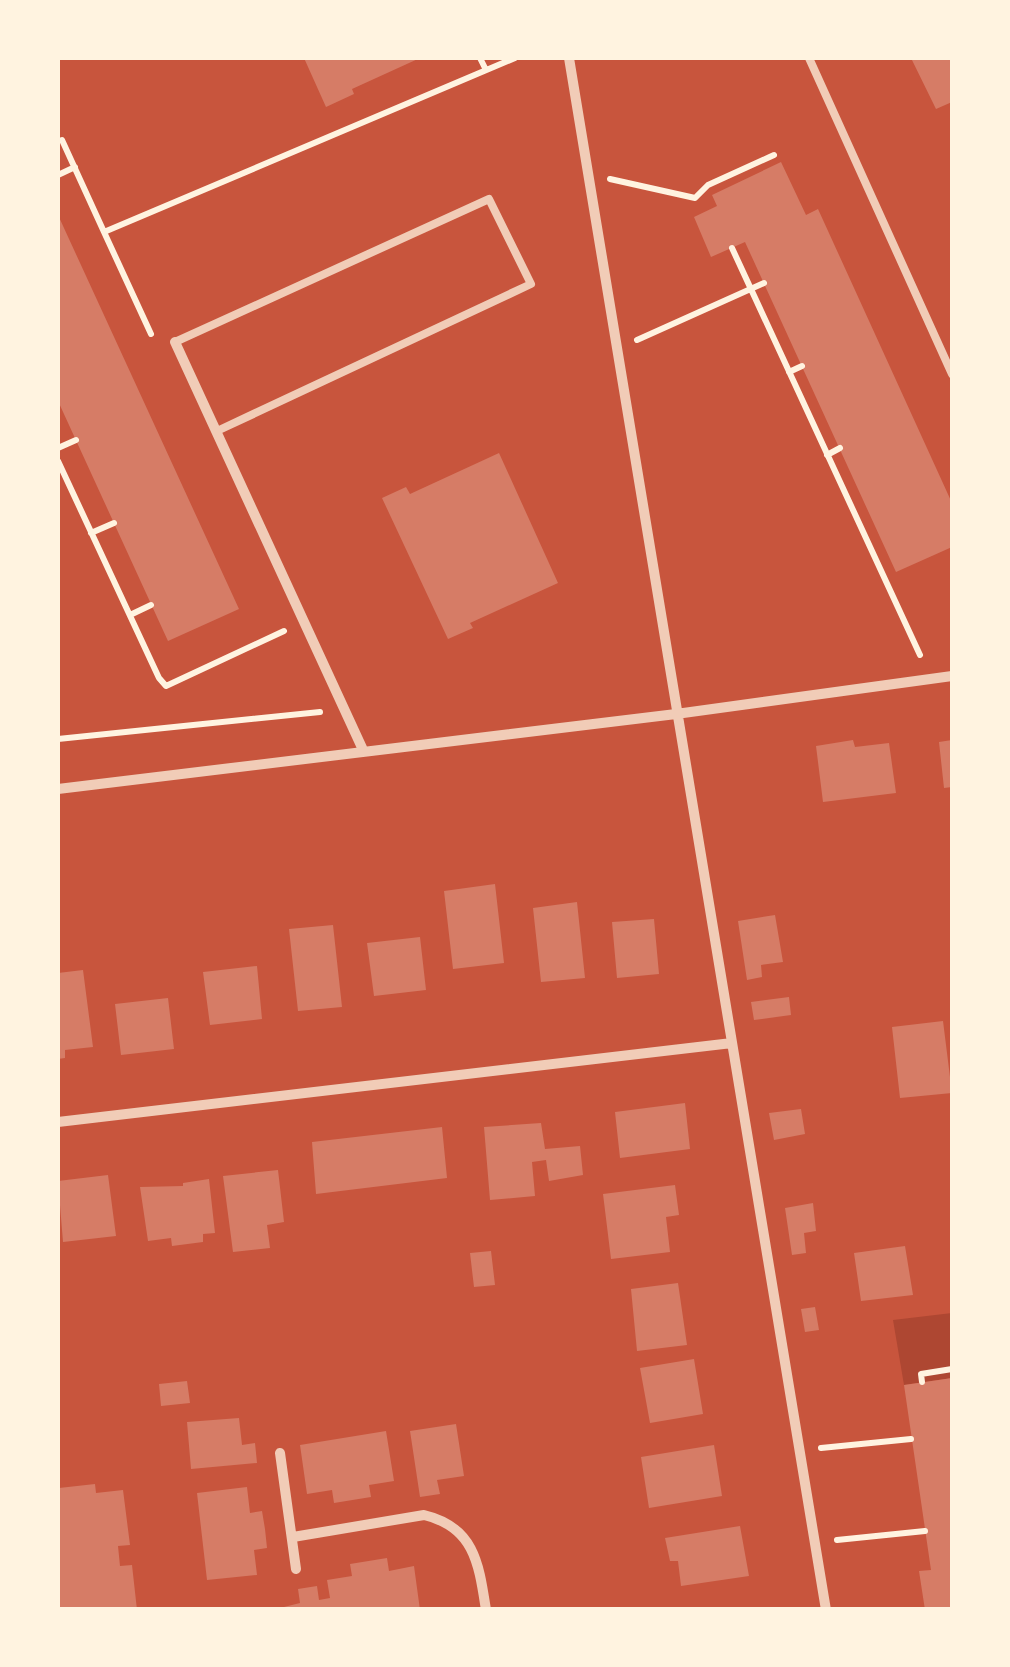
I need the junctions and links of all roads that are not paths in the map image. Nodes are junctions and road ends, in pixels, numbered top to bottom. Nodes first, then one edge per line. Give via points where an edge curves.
1 (569, 58) edge
2 (809, 58) edge
3 (175, 342) joint
4 (952, 374) edge
5 (216, 432) junction
6 (952, 676) edge
7 (676, 714) junction
8 (364, 752) junction
9 (58, 789) edge
10 (732, 1043) junction
11 (58, 1122) edge
12 (280, 1453) dead end
13 (293, 1538) junction
14 (296, 1569) dead end
15 (486, 1610) edge
16 (826, 1610) edge

1 - 7 street
2 - 4 lane
3 - 5 street
3 - 5 lane via 489,199 530,284
5 - 8 street
6 - 7 street
7 - 8 street
7 - 10 street
8 - 9 street
10 - 11 street
10 - 16 street
12 - 13 street
13 - 14 street
13 - 15 street via 424,1515 442,1519 467,1540

